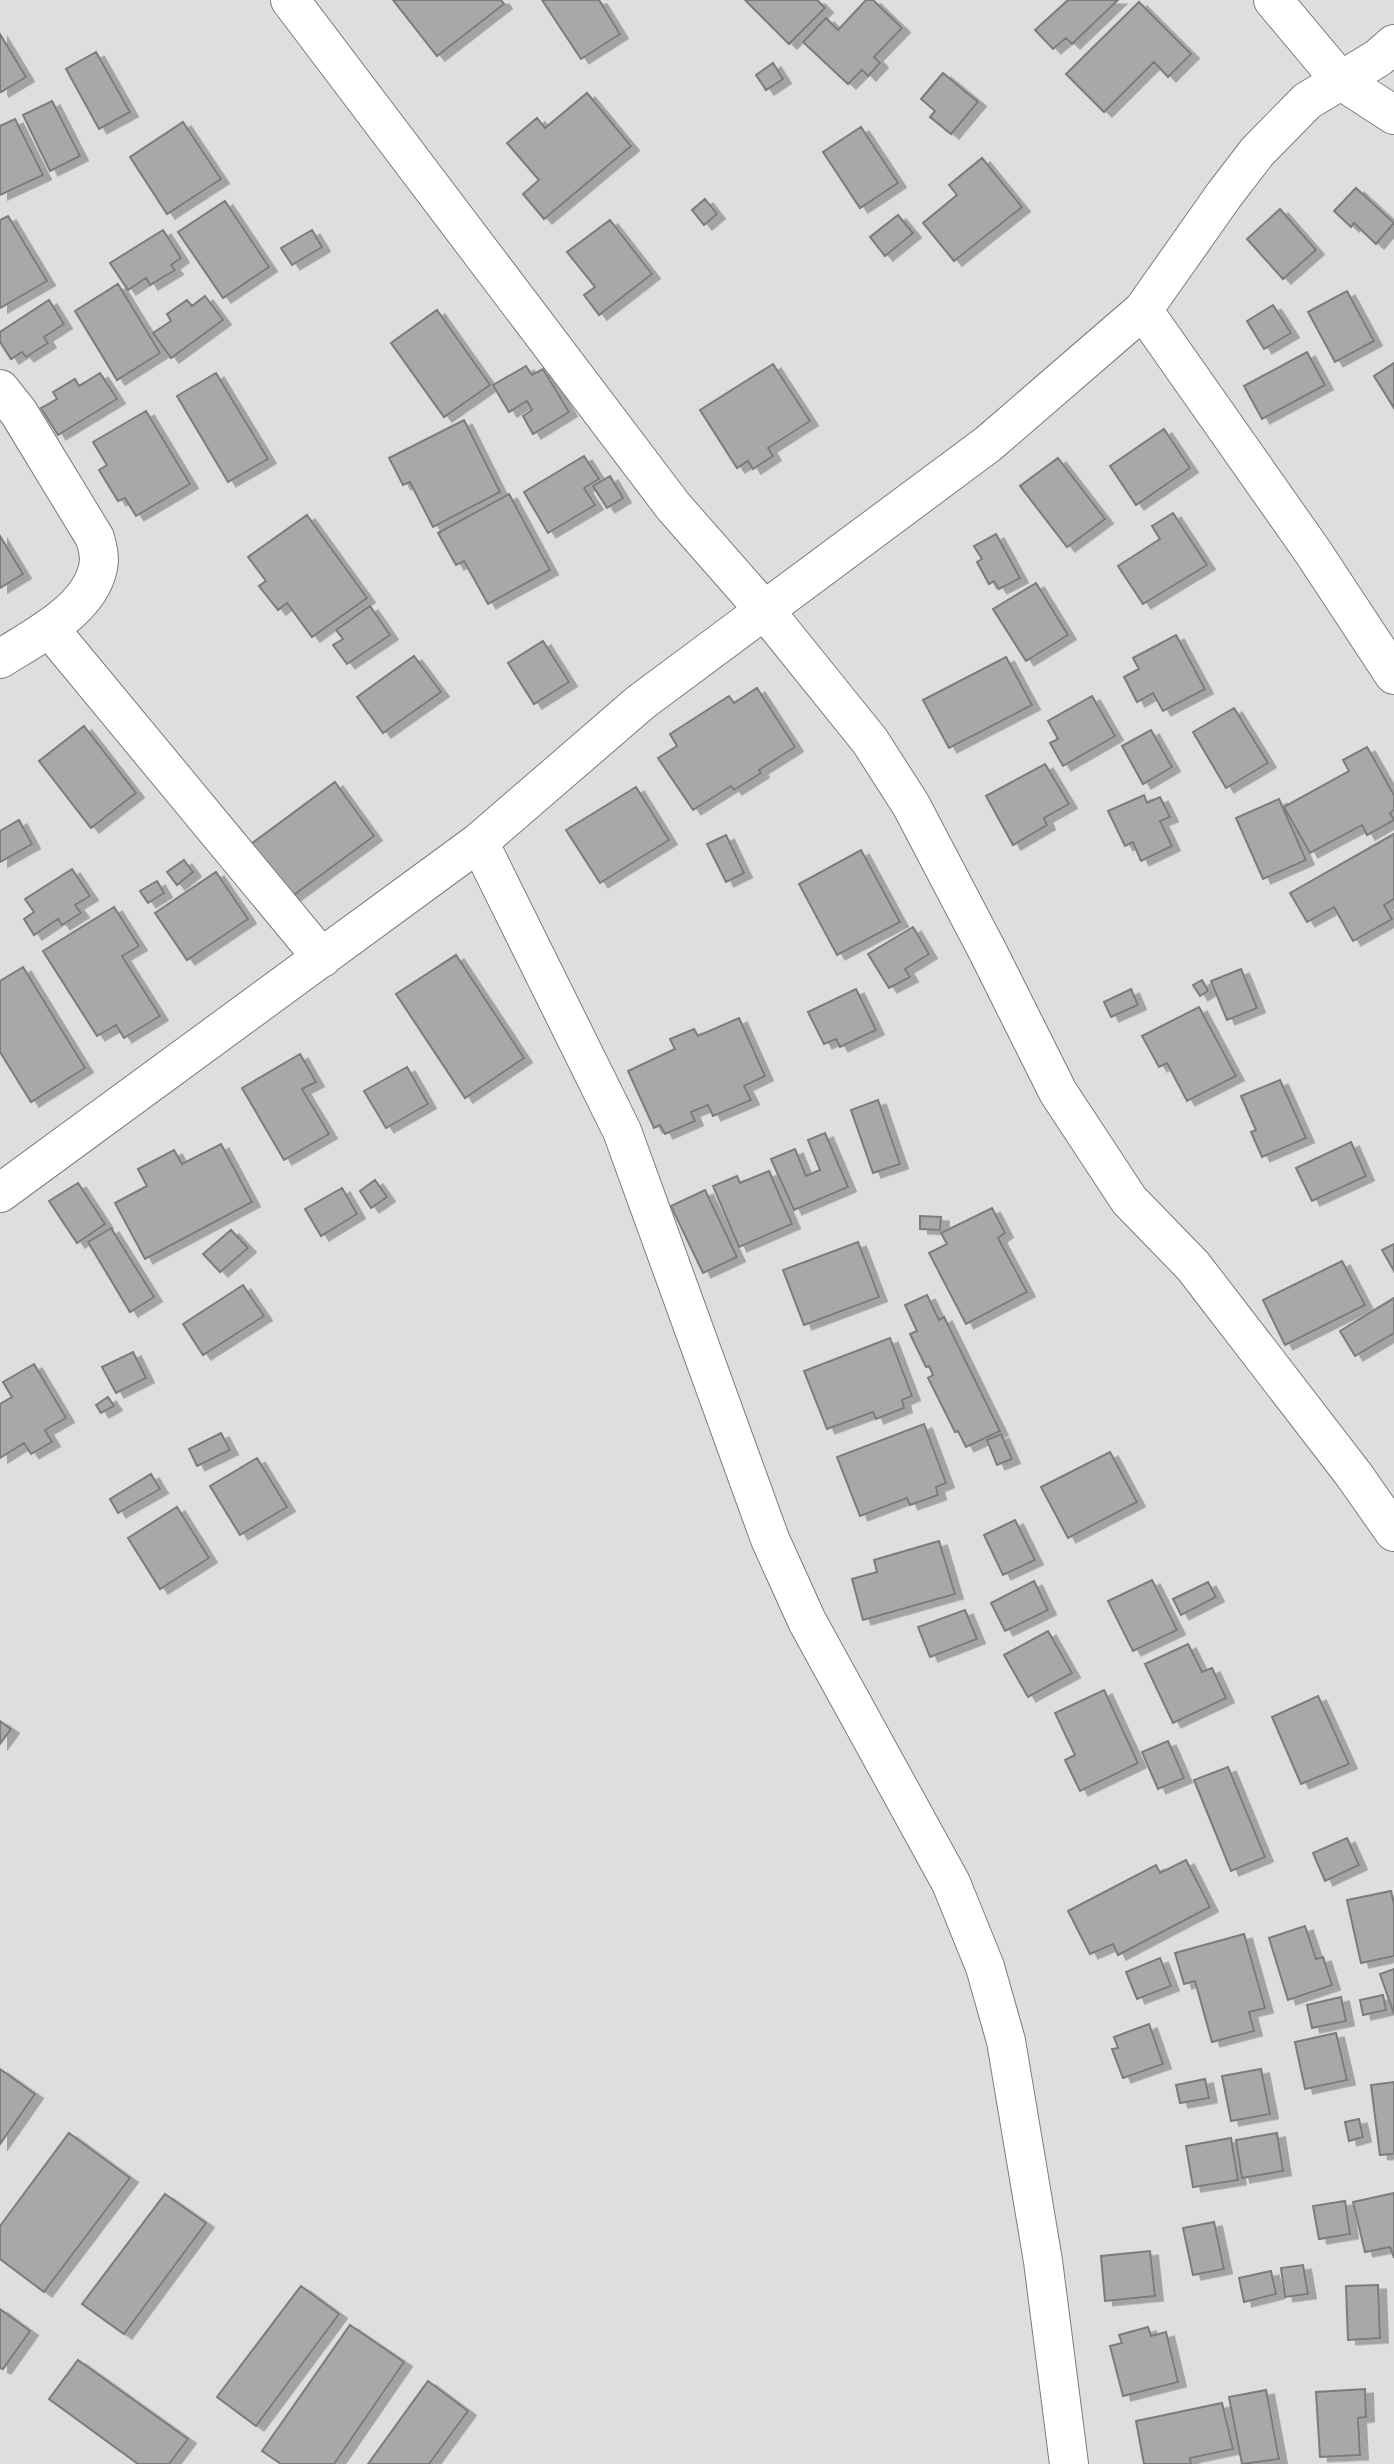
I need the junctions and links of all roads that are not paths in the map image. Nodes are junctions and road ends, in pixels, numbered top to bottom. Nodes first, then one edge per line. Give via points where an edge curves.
1 (290, 0) edge
2 (1273, 0) edge
3 (1394, 44) edge
4 (1340, 80) junction
5 (1394, 116) edge
6 (1143, 310) junction
7 (0, 388) edge
8 (765, 612) junction
9 (49, 628) junction
10 (0, 659) edge
11 (1394, 675) edge
12 (479, 842) junction
13 (322, 958) junction
14 (0, 1193) edge
15 (1394, 1532) edge
16 (1069, 2464) edge

1 - 8 street via 673,506
2 - 4 street
3 - 4 street
4 - 5 street
4 - 6 street via 1307,101 1257,152
6 - 8 street via 988,444
6 - 11 street
7 - 9 street via 95,538 99,559 94,582 82,601
8 - 12 street via 641,702
8 - 15 street via 870,741 911,805 1058,1091 1129,1200 1193,1266
9 - 10 street
9 - 13 street
12 - 13 street
12 - 16 street via 622,1131 791,1586 951,1883 985,1967 1006,2041 1043,2261
13 - 14 street

